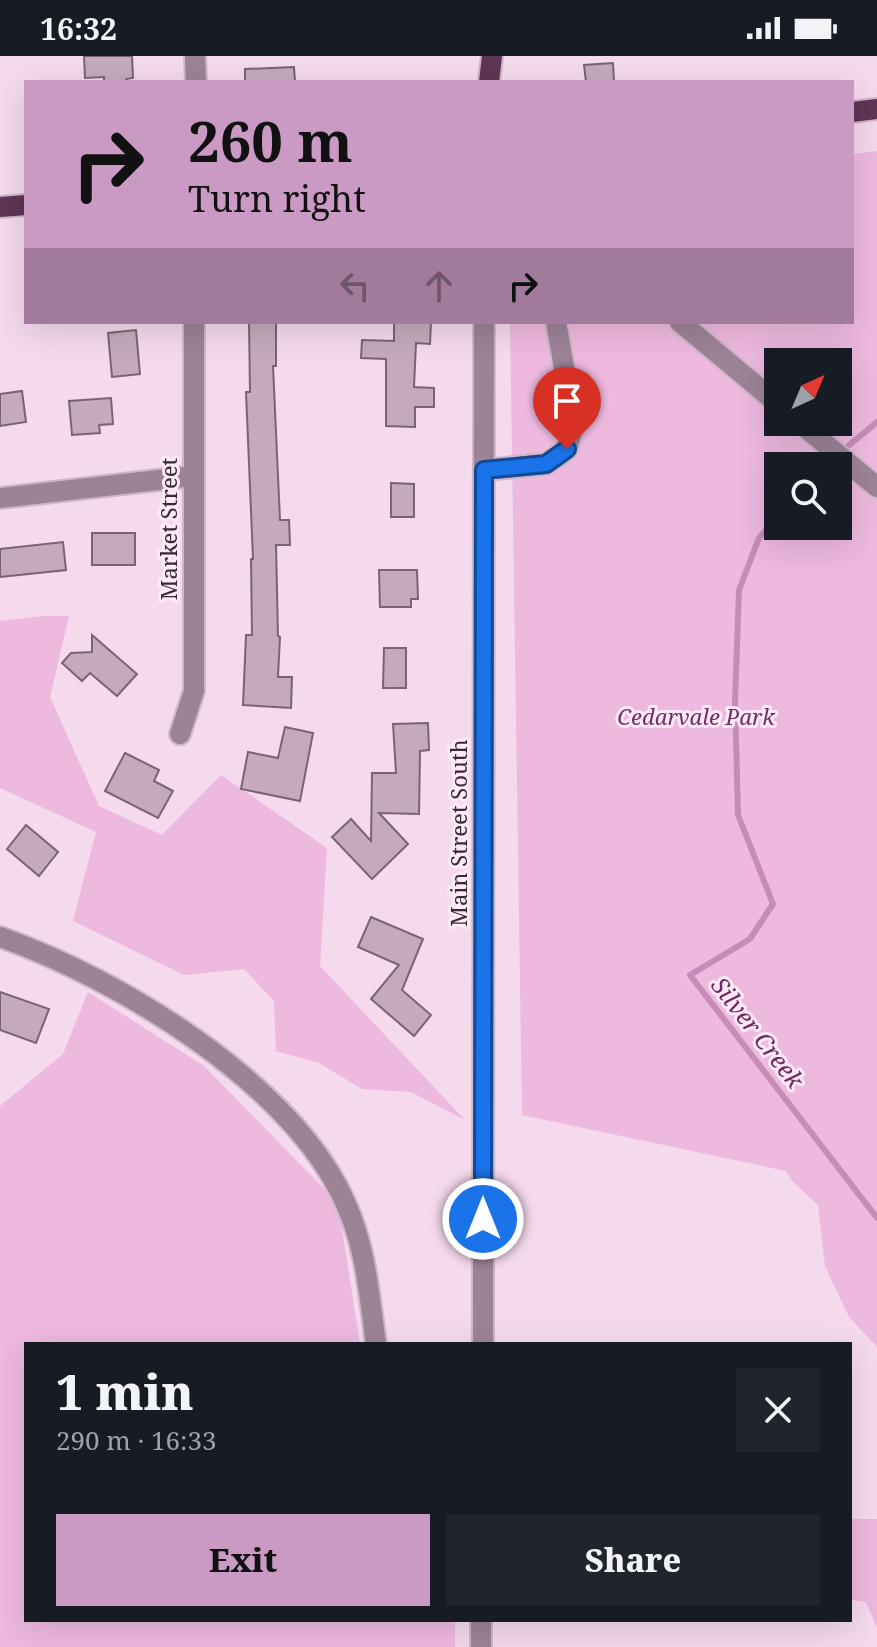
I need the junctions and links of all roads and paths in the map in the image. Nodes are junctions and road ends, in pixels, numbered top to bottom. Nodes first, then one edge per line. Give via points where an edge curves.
1 (195, 56) edge
2 (196, 80) edge
3 (877, 109) edge
4 (854, 112) edge
5 (24, 205) edge
6 (0, 207) edge
7 (194, 324) edge
8 (484, 324) edge
9 (556, 324) edge
10 (682, 324) edge
11 (764, 392) edge
12 (815, 436) edge
13 (484, 470) junction
14 (193, 476) junction
15 (877, 487) edge
16 (0, 498) edge
17 (180, 734) dead end
18 (0, 937) edge
19 (376, 1342) edge
20 (483, 1342) edge
21 (481, 1622) edge
22 (481, 1647) edge

1 - 2 street
3 - 4 main road
5 - 6 main road
7 - 14 street, Market Street
8 - 13 street, Main Street South
9 - 13 street via 574,424 567,449 546,464
10 - 11 street
12 - 15 street
13 - 20 street, Main Street South
14 - 16 street
14 - 17 street, Market Street via 194,691
18 - 19 street via 47,953 121,993 220,1056 314,1148 345,1201 363,1251
21 - 22 street

